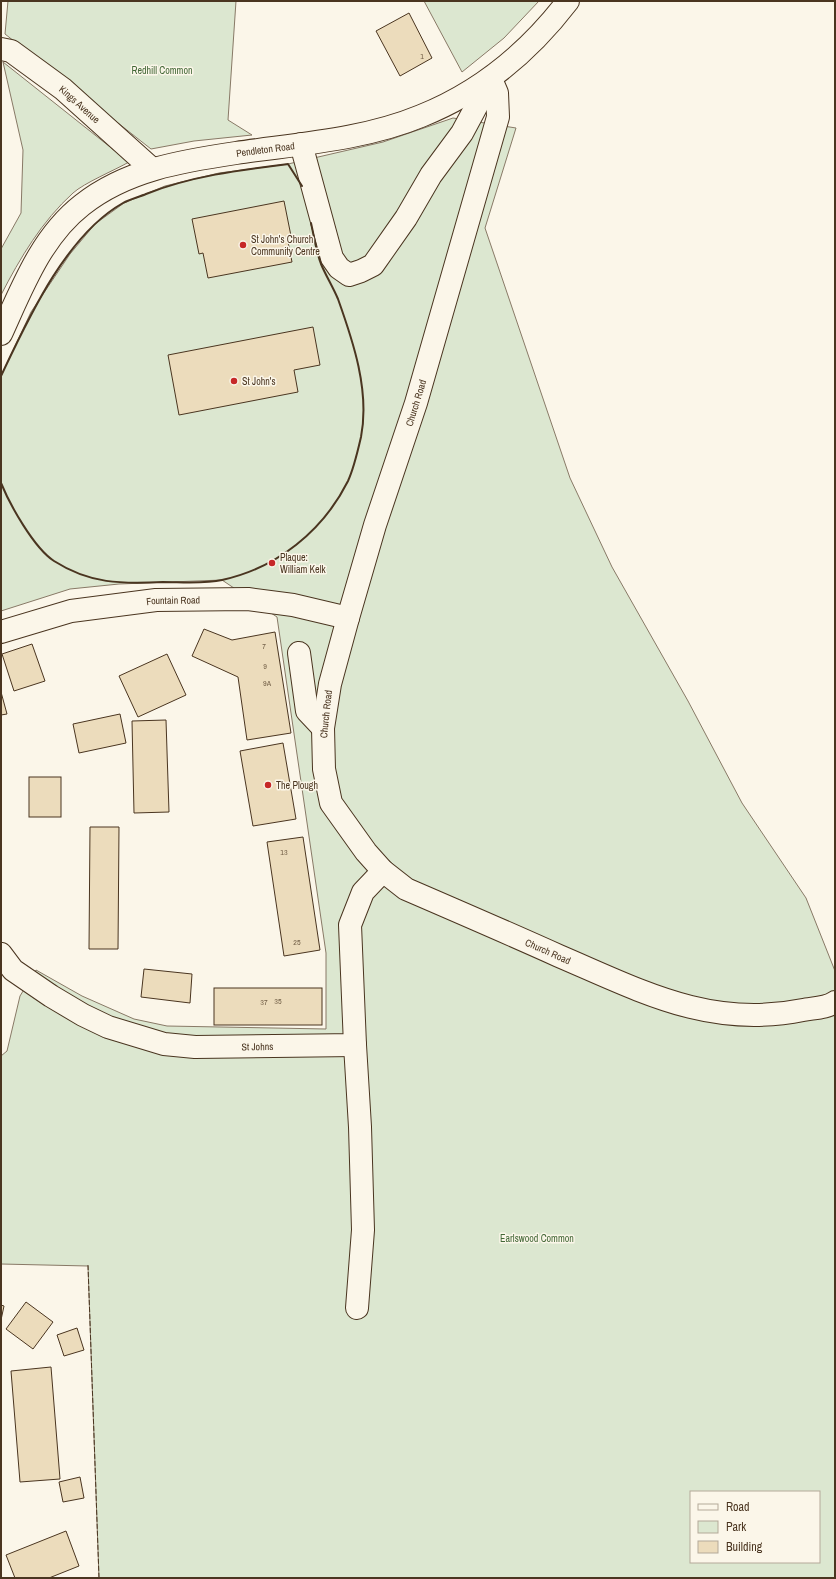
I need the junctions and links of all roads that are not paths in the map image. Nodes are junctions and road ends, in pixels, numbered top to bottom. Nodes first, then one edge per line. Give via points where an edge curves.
1 (568, 1) edge
2 (1, 49) edge
3 (491, 79) junction
4 (301, 144) junction
5 (152, 169) junction
6 (1, 334) edge
7 (348, 618) junction
8 (1, 632) edge
9 (299, 653) dead end
10 (323, 728) junction
11 (383, 871) junction
12 (1, 954) edge
13 (835, 1002) edge
14 (356, 1045) junction
15 (357, 1308) dead end

1 - 3 street, Pendleton Road via 517,57
2 - 5 street, Kings Avenue via 11,51 63,89
3 - 4 street, Pendleton Road via 459,98 420,116 376,130
3 - 4 street via 462,133 431,174 406,218 373,264 361,271 349,275 339,268 332,258
3 - 7 street, Church Road via 497,93 498,117 416,403 375,525
4 - 5 street, Pendleton Road via 197,159
5 - 6 street, Pendleton Road via 115,184 95,196 57,229 32,267
7 - 8 street, Fountain Road via 293,606 248,600 156,600 71,611
7 - 10 street, Church Road via 330,684
9 - 10 street via 307,711
10 - 11 street, Church Road via 324,769 331,803
11 - 13 street, Church Road via 406,889 650,995 692,1009 732,1014 784,1014
11 - 14 street via 363,892 350,925
12 - 14 street, St Johns via 13,970 83,1015 108,1027 164,1044 195,1047
14 - 15 street via 363,1230

